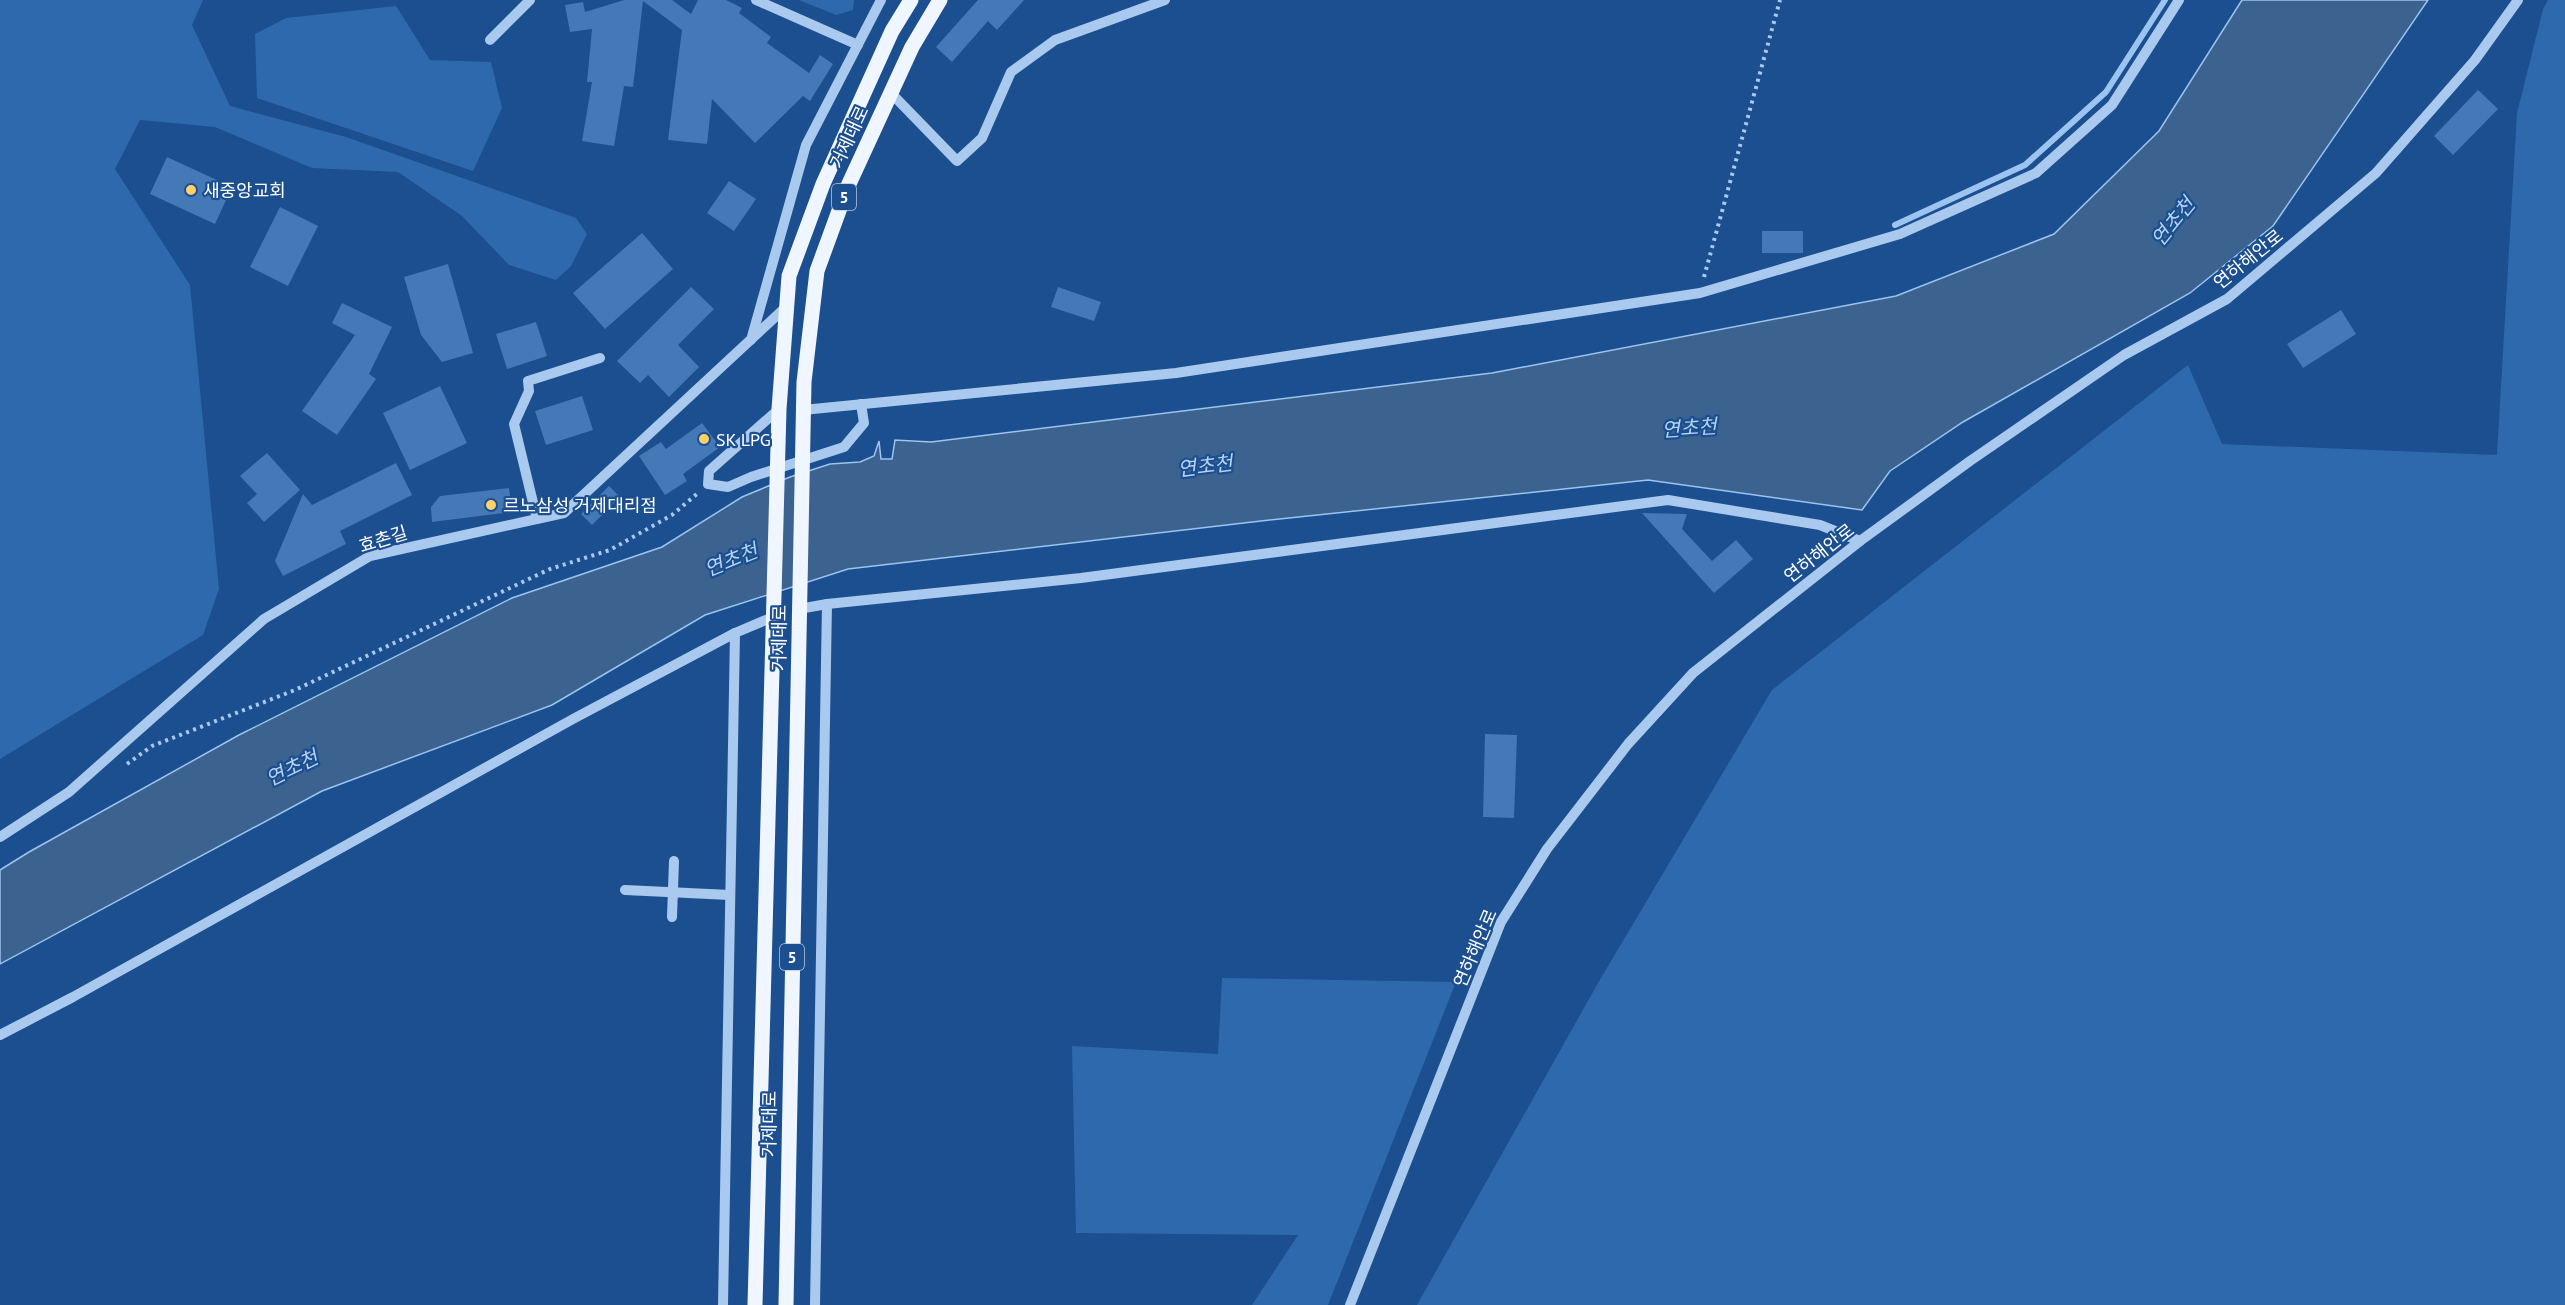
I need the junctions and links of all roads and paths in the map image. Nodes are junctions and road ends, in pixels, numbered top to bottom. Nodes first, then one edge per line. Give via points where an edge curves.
1 (530, 0) edge
2 (756, 0) edge
3 (881, 0) edge
4 (910, 0) edge
5 (940, 0) edge
6 (1165, 0) edge
7 (1780, 0) edge
8 (2179, 0) edge
9 (2518, 0) edge
10 (490, 40) dead end
11 (858, 45) junction
12 (891, 93) junction
13 (1700, 293) junction
14 (786, 307) junction
15 (751, 340) junction
16 (600, 358) dead end
17 (861, 404) junction
18 (779, 409) junction
19 (803, 410) junction
20 (708, 484) junction
21 (537, 519) junction
22 (1860, 541) junction
23 (827, 604) junction
24 (799, 609) junction
25 (773, 617) junction
26 (735, 633) junction
27 (152, 746) dead end
28 (0, 837) edge
29 (674, 861) dead end
30 (625, 890) dead end
31 (673, 892) junction
32 (730, 895) junction
33 (672, 917) dead end
34 (0, 1035) edge
35 (723, 1305) edge
36 (755, 1305) edge
37 (786, 1305) edge
38 (815, 1305) edge
39 (1350, 1305) edge

1 - 10 street
2 - 11 street
3 - 11 street
4 - 14 main road, 거제대로 / 5 via 892,31 823,184 789,276
5 - 12 main road, 거제대로 / 5
6 - 12 street via 1055,40 1011,72 982,138 957,161
7 - 13 path
8 - 13 street via 2112,105 2036,173 1900,234
9 - 22 street, 연하해안로 via 2475,60 2376,173 2227,299 2124,355
11 - 15 street via 806,145
12 - 19 main road, 거제대로 / 5 via 848,186 817,272
13 - 17 street via 1176,374
14 - 15 street, 효촌길
14 - 18 main road, 거제대로 / 5
15 - 21 street, 효촌길 via 564,513
16 - 21 street via 528,381 529,391 514,424
17 - 19 street
17 - 20 street via 864,423 844,447 728,487
18 - 20 street via 710,471
18 - 25 main road, 거제대로 / 5
19 - 24 main road, 거제대로 / 5
20 - 27 path via 672,515 610,550 550,568 295,690
21 - 28 street, 효촌길 via 370,556 264,619 69,792
22 - 23 street via 1820,525 1668,500 1081,578
22 - 39 street, 연하해안로 via 1693,673 1628,744 1547,849 1501,922
23 - 24 street
23 - 38 street
24 - 37 main road, 거제대로 / 5
25 - 26 street
25 - 36 main road, 거제대로 / 5
26 - 32 street
26 - 34 street
29 - 31 street
30 - 31 street
31 - 32 street
31 - 33 street
32 - 35 street

